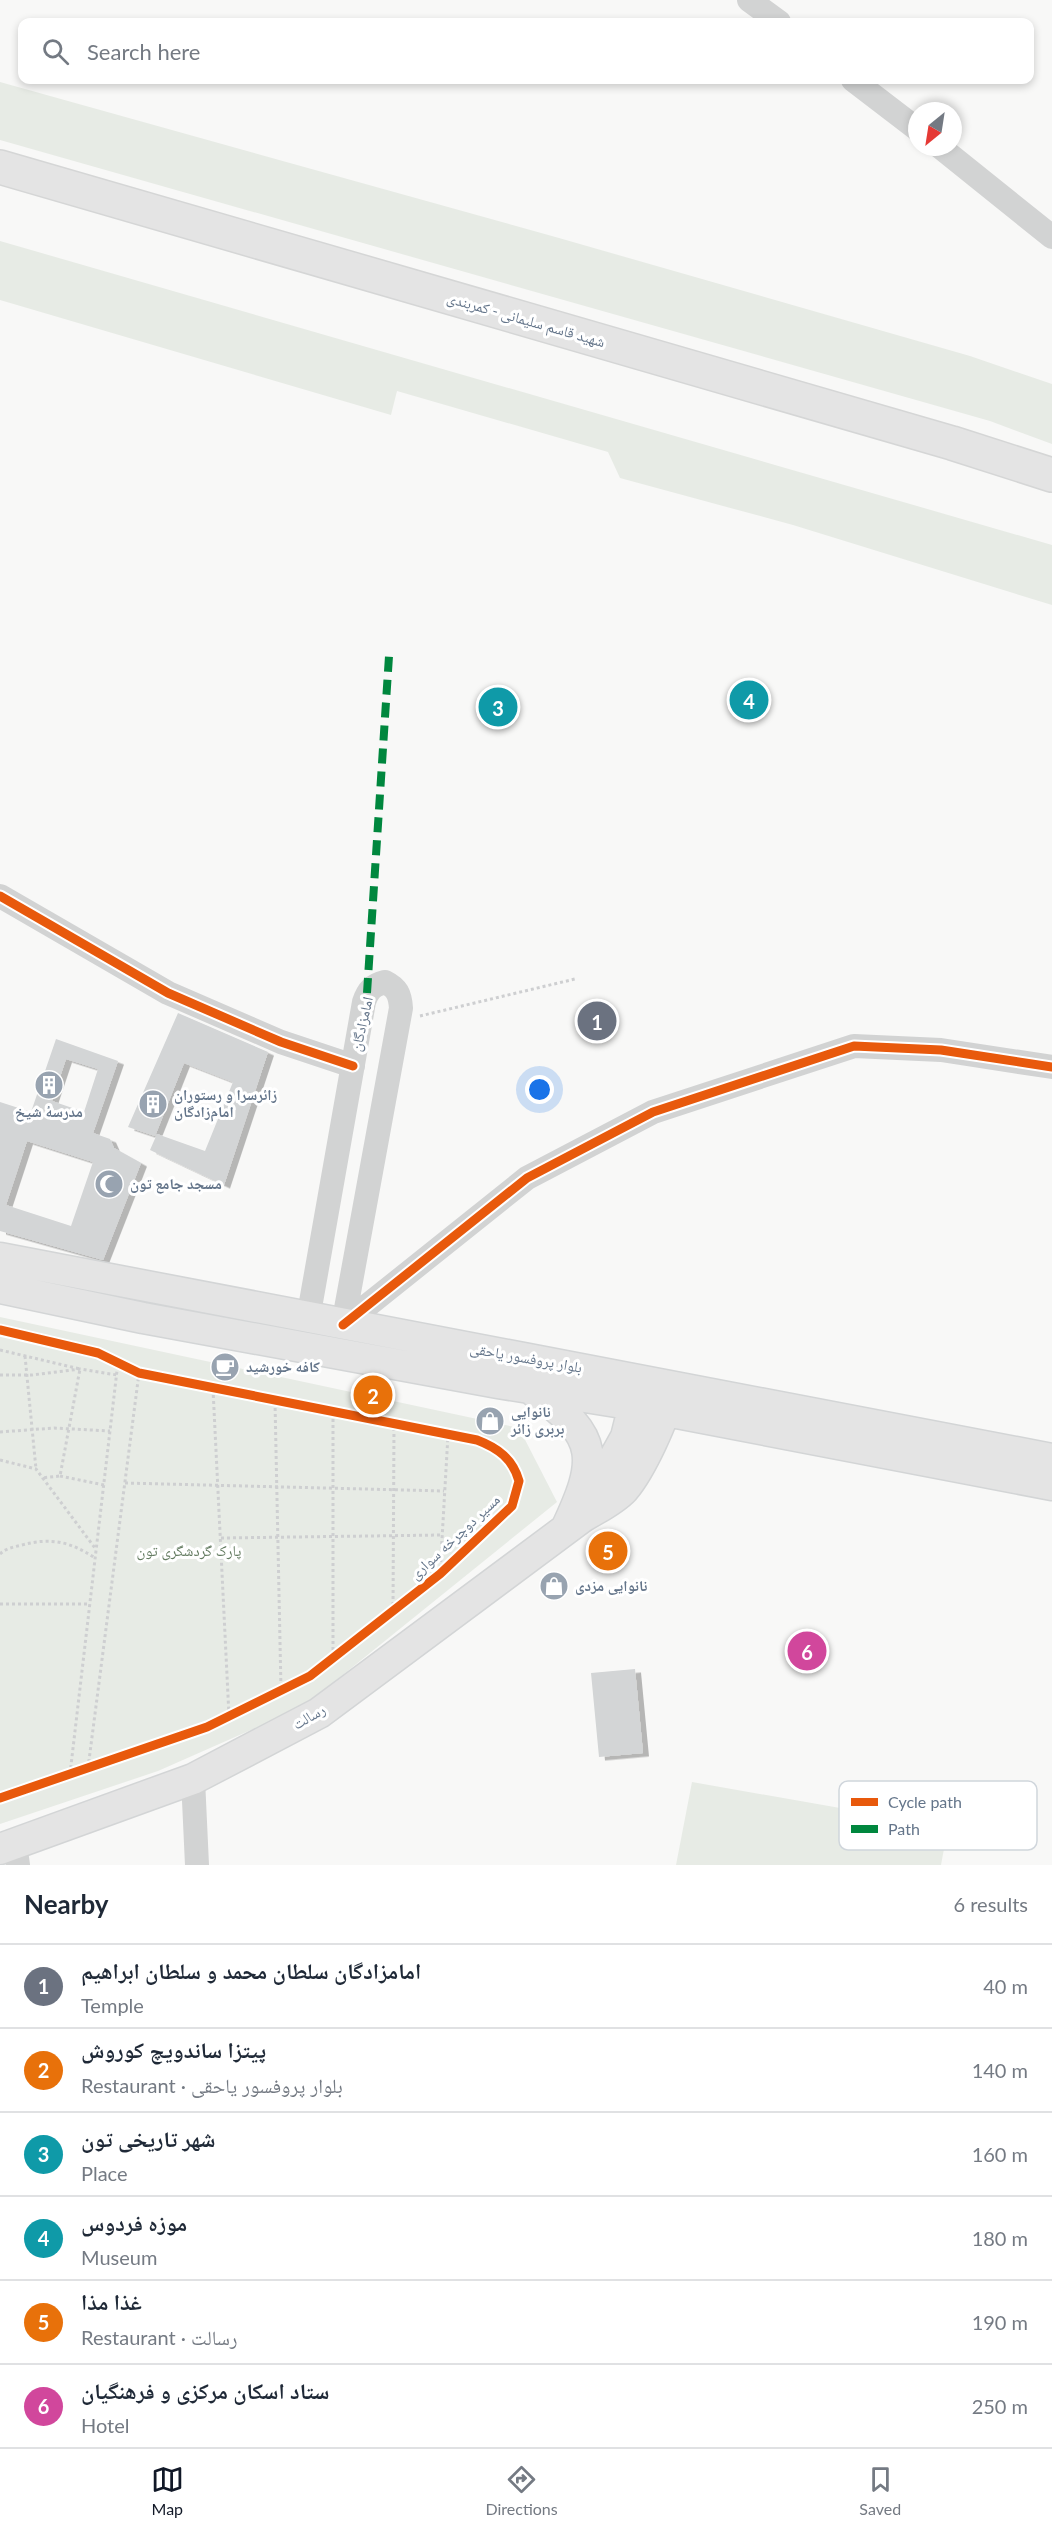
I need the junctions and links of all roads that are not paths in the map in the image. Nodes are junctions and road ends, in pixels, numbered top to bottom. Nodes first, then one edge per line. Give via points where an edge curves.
1 (749, 0) edge
2 (774, 18) edge
3 (858, 84) edge
4 (908, 122) edge
5 (951, 156) edge
6 (0, 167) edge
7 (1052, 237) edge
8 (1052, 475) edge
9 (0, 896) edge
10 (353, 1066) junction
11 (1052, 1067) edge
12 (0, 1258) edge
13 (0, 1288) edge
14 (308, 1319) junction
15 (343, 1325) junction
16 (502, 1354) junction
17 (498, 1383) junction
18 (651, 1405) junction
19 (722, 1423) junction
20 (1052, 1458) edge
21 (1052, 1485) edge
22 (623, 1489) junction
23 (573, 1523) junction
24 (193, 1779) junction
25 (11, 1852) edge
26 (196, 1865) edge

1 - 2 street
3 - 4 street
5 - 7 street
6 - 8 highway, شهید قاسم سلیمانی - کمربندی
9 - 10 street via 168,993 281,1042
10 - 14 street, امامزادگان
10 - 15 street, امامزادگان via 367,993 385,982 395,987 400,996 399,1020
11 - 15 street via 941,1050 854,1046 653,1112 527,1178
12 - 14 main road, بلوار پروفسور یاحقی
13 - 17 main road, بلوار پروفسور یاحقی
14 - 15 main road, بلوار پروفسور یاحقی
15 - 16 main road, بلوار پروفسور یاحقی
16 - 17 main road
16 - 18 main road, بلوار پروفسور یاحقی
17 - 18 main road, بلوار پروفسور یاحقی
17 - 23 main road via 535,1392 562,1410 584,1436 590,1456 585,1488
18 - 19 main road, بلوار پروفسور یاحقی
18 - 20 main road, بلوار پروفسور یاحقی
18 - 22 main road, رسالت
18 - 23 main road, رسالت
19 - 21 main road, بلوار پروفسور یاحقی
19 - 22 main road via 691,1426 665,1438
22 - 23 main road, رسالت
23 - 24 main road, رسالت via 319,1713
24 - 25 main road, رسالت
24 - 26 street

